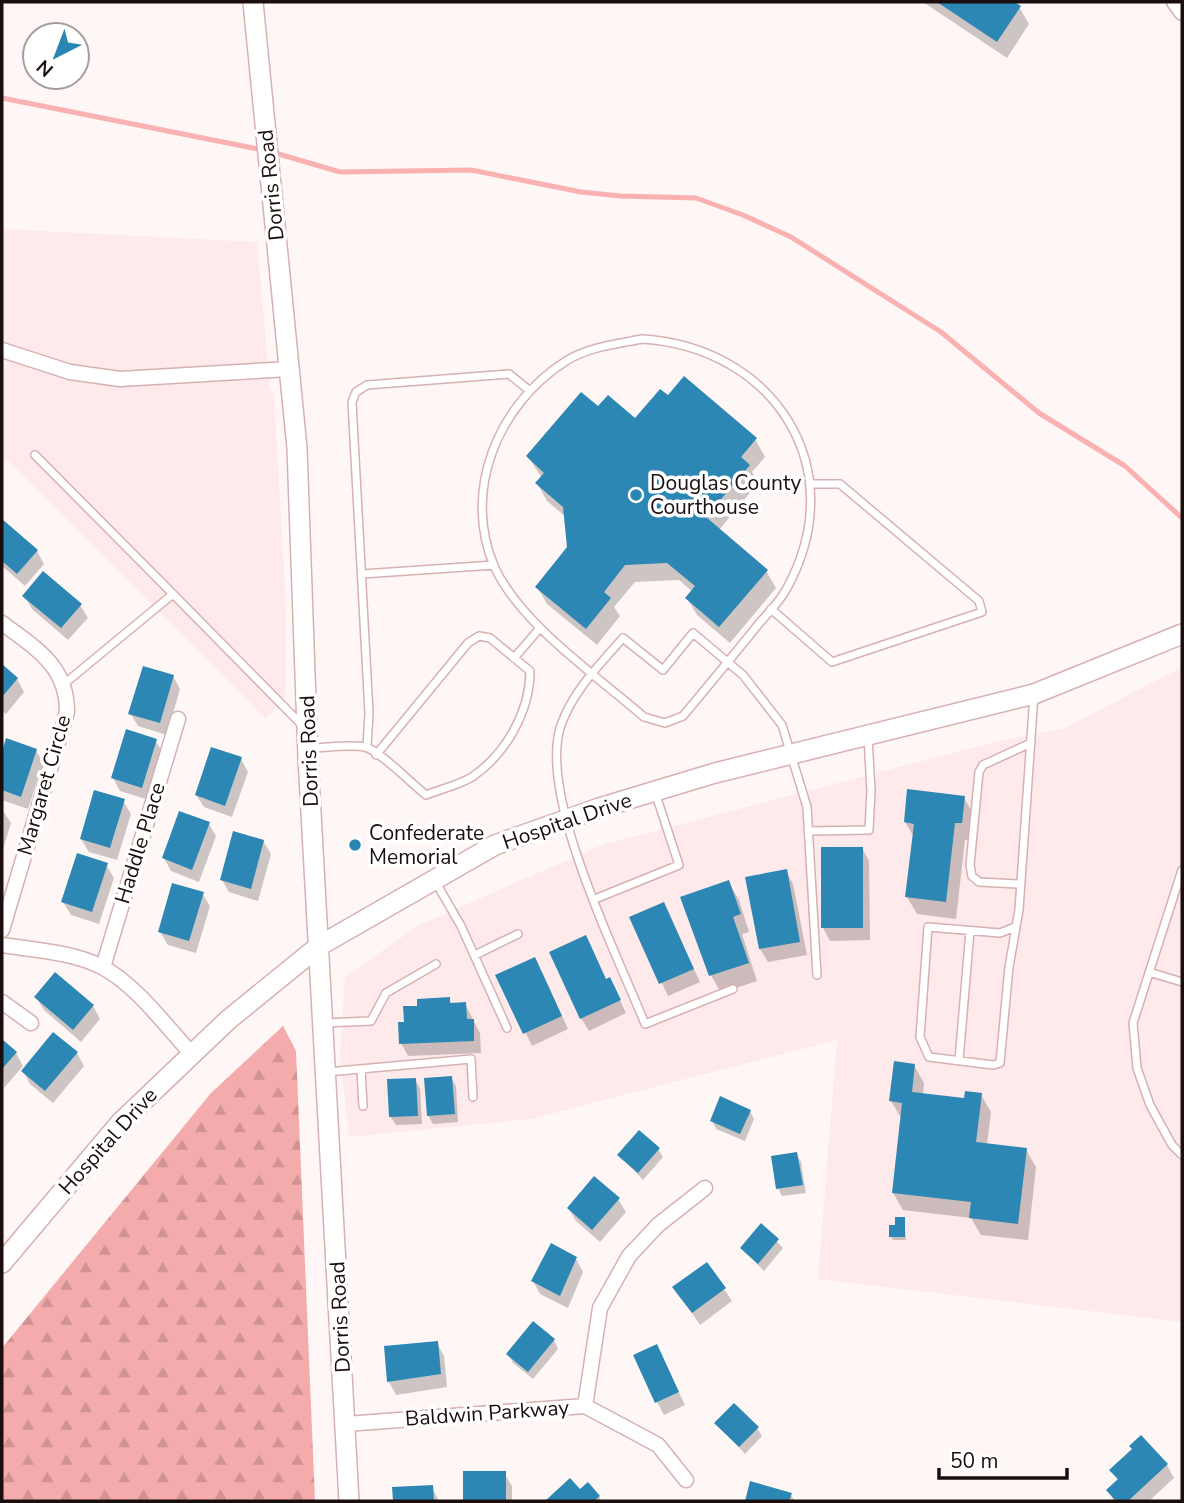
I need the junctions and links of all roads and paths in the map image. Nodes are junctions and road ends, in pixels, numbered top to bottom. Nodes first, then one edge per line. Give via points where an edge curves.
1 (241, 2) edge
2 (1174, 2) edge
3 (254, 10) edge
4 (1182, 13) edge
5 (2, 350) edge
6 (289, 369) junction
7 (530, 391) junction
8 (35, 455) dead end
9 (810, 484) junction
10 (494, 565) junction
11 (362, 574) junction
12 (173, 594) junction
13 (771, 609) junction
14 (2, 623) edge
15 (540, 628) junction
16 (1181, 638) edge
17 (514, 658) junction
18 (728, 663) junction
19 (593, 673) junction
20 (64, 684) junction
21 (1034, 694) junction
22 (178, 719) dead end
23 (868, 736) junction
24 (308, 739) junction
25 (1031, 743) junction
26 (367, 747) junction
27 (376, 755) junction
28 (790, 755) junction
29 (655, 791) junction
30 (565, 820) junction
31 (808, 831) junction
32 (1182, 870) edge
33 (435, 880) junction
34 (1020, 884) junction
35 (595, 899) junction
36 (1015, 927) junction
37 (2, 930) edge
38 (970, 931) junction
39 (518, 934) dead end
40 (2, 945) edge
41 (319, 946) junction
42 (475, 955) junction
43 (436, 964) dead end
44 (103, 967) junction
45 (1149, 972) junction
46 (817, 975) dead end
47 (1182, 982) edge
48 (733, 989) dead end
49 (2, 1002) edge
50 (31, 1023) dead end
51 (324, 1023) junction
52 (507, 1028) dead end
53 (191, 1053) junction
54 (959, 1060) junction
55 (361, 1069) junction
56 (326, 1072) junction
57 (473, 1097) dead end
58 (363, 1106) dead end
59 (1181, 1150) edge
60 (705, 1188) dead end
61 (2, 1263) edge
62 (584, 1406) junction
63 (346, 1424) junction
64 (686, 1480) dead end
65 (349, 1501) edge

1 - 3 street
2 - 4 street
3 - 6 street, Dorris Road
5 - 6 street via 70,372 120,379
6 - 24 street, Dorris Road via 298,448
7 - 9 lane via 567,359 603,346 642,339 673,341 727,362 776,400 802,448
7 - 10 lane via 516,404 487,466 482,506
7 - 11 lane via 509,374 367,385 356,392 352,402
8 - 12 lane
9 - 13 lane via 810,513 801,558
9 - 13 lane via 840,484 979,601 982,612 832,662
10 - 11 lane
10 - 15 lane via 526,615
11 - 26 lane
12 - 20 lane
12 - 24 lane
13 - 18 lane
14 - 20 street, Margaret Circle via 40,652
15 - 17 lane
15 - 19 lane
16 - 21 street, Hospital Drive
17 - 27 lane via 490,638 479,636 468,643
17 - 27 lane via 530,671 530,692 517,726 493,758 471,777 426,795
18 - 19 lane via 683,716 665,723 644,717
18 - 19 lane via 694,633 663,670 623,638
18 - 28 lane via 766,701 782,725
19 - 30 lane via 561,725 555,756
20 - 37 street, Margaret Circle via 67,712
21 - 23 street, Hospital Drive
21 - 25 lane
22 - 44 street, Haddle Place
23 - 28 street, Hospital Drive
23 - 31 lane via 869,830
24 - 26 lane
24 - 41 street, Dorris Road
25 - 34 lane
25 - 34 lane via 983,765 979,772 970,865 972,876 979,881
26 - 27 lane
28 - 29 street, Hospital Drive
28 - 31 lane via 807,807
29 - 30 street, Hospital Drive
29 - 35 lane via 679,865
30 - 33 street, Hospital Drive via 495,845
30 - 35 lane
31 - 46 lane
32 - 45 lane
33 - 41 street, Hospital Drive
33 - 42 lane
34 - 36 lane
35 - 48 lane via 645,1024
36 - 38 lane via 1000,933
36 - 54 lane via 1000,1063
38 - 54 lane
38 - 54 lane via 928,927 920,1037 929,1056
39 - 42 lane
40 - 44 street
41 - 51 street, Dorris Road
41 - 53 street, Hospital Drive
42 - 52 lane
43 - 51 lane via 386,993 372,1021
44 - 53 street
45 - 47 lane
45 - 59 lane via 1133,1023 1137,1068 1150,1105
49 - 50 street
51 - 56 street, Dorris Road
53 - 61 street, Hospital Drive via 120,1123
55 - 56 lane
55 - 57 lane via 471,1059
55 - 58 lane
56 - 63 street, Dorris Road
60 - 62 street via 658,1225 629,1256 600,1308
62 - 63 street, Baldwin Parkway
62 - 64 street, Baldwin Parkway via 658,1445
63 - 65 street, Dorris Road

